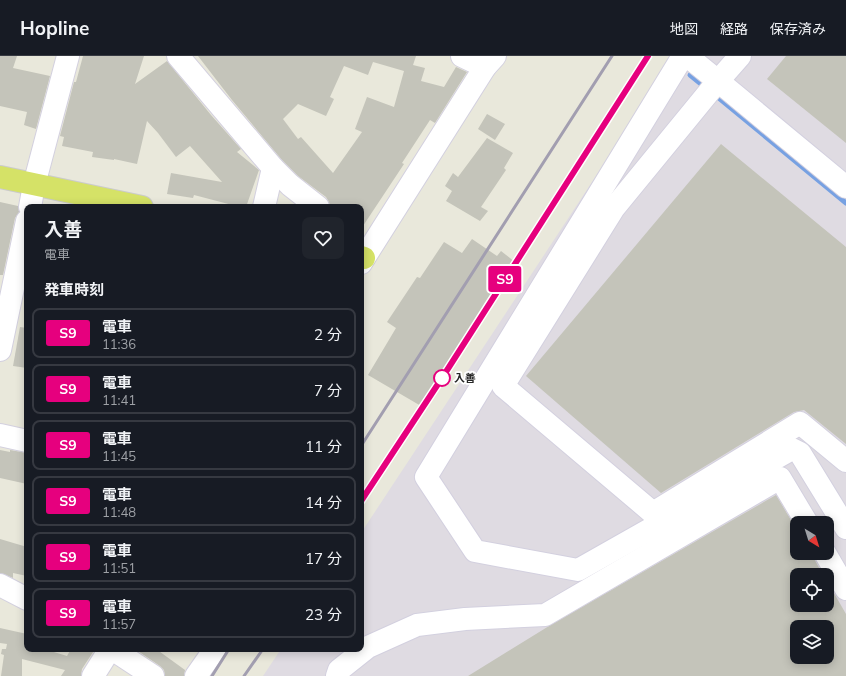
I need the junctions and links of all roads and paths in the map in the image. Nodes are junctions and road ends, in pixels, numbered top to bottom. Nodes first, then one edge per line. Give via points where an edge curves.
1 (68, 56) edge
2 (178, 56) edge
3 (462, 56) edge
4 (683, 56) edge
5 (687, 56) edge
6 (740, 56) edge
7 (490, 62) edge
8 (718, 81) junction
9 (273, 168) junction
10 (0, 177) edge
11 (34, 185) junction
12 (846, 187) edge
13 (31, 204) edge
14 (127, 204) edge
15 (265, 204) edge
16 (314, 204) edge
17 (24, 240) edge
18 (364, 256) edge
19 (12, 314) edge
20 (0, 350) edge
21 (0, 435) edge
22 (24, 440) edge
23 (846, 461) edge
24 (803, 516) edge
25 (846, 528) edge
26 (829, 560) edge
27 (0, 585) edge
28 (846, 589) edge
29 (24, 597) edge
30 (364, 650) edge
31 (109, 652) edge
32 (116, 652) edge
33 (213, 652) edge
34 (362, 652) edge
35 (93, 676) edge
36 (153, 676) edge
37 (196, 676) edge
38 (337, 676) edge

1 - 11 street
2 - 9 street
3 - 7 street
4 - 25 street via 426,477 475,551 578,570 792,449 800,453
5 - 8 street
6 - 8 street
7 - 18 street
8 - 12 street
8 - 23 street via 614,208 503,386 653,513 800,423
9 - 15 street
9 - 16 street
10 - 11 main road
11 - 13 street
11 - 14 main road
17 - 19 street
19 - 20 street
21 - 22 street
24 - 30 street via 780,478 545,615 465,619 416,625
26 - 28 street
27 - 29 street
31 - 35 street
32 - 36 street
33 - 37 street
34 - 38 street via 339,670

